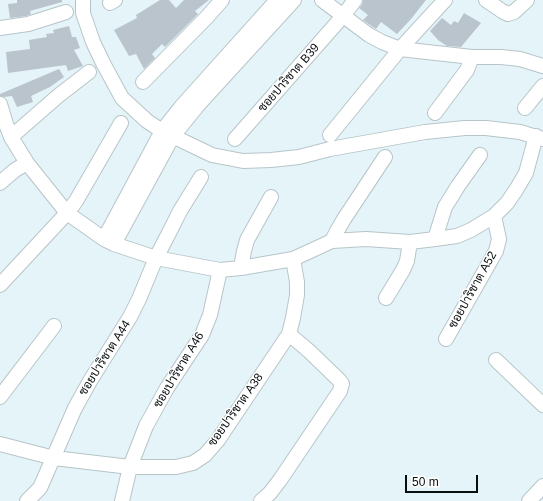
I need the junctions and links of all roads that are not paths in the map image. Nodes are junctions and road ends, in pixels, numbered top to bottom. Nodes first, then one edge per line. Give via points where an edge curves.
1 (83, 0) edge
2 (222, 0) edge
3 (278, 0) edge
4 (294, 0) edge
5 (322, 0) edge
6 (356, 0) edge
7 (445, 0) edge
8 (486, 0) edge
9 (527, 0) edge
10 (66, 12) dead end
11 (343, 16) junction
12 (0, 28) edge
13 (400, 49) junction
14 (472, 57) junction
15 (543, 66) edge
16 (89, 72) dead end
17 (144, 82) dead end
18 (543, 86) edge
19 (0, 104) edge
20 (525, 108) dead end
21 (435, 113) dead end
22 (121, 123) dead end
23 (167, 134) junction
24 (330, 135) dead end
25 (11, 137) junction
26 (540, 138) edge
27 (235, 139) dead end
28 (480, 154) dead end
29 (385, 157) dead end
30 (27, 163) junction
31 (201, 176) dead end
32 (0, 184) edge
33 (271, 197) dead end
34 (67, 213) junction
35 (494, 216) junction
36 (435, 239) junction
37 (109, 241) junction
38 (332, 241) junction
39 (410, 242) junction
40 (156, 258) junction
41 (293, 259) junction
42 (242, 268) junction
43 (220, 270) junction
44 (0, 285) edge
45 (386, 298) dead end
46 (54, 326) dead end
47 (289, 334) junction
48 (446, 339) dead end
49 (496, 360) dead end
50 (0, 397) edge
51 (543, 405) edge
52 (0, 444) edge
53 (54, 458) junction
54 (130, 467) junction
55 (543, 486) edge
56 (27, 501) edge
57 (122, 501) edge
58 (261, 501) edge
59 (529, 501) edge

1 - 23 street via 83,13 93,42 122,98 147,121
2 - 17 street
3 - 23 street via 181,107
4 - 23 street via 198,105
5 - 11 street
6 - 11 street, ซอยปาริชาต B39
7 - 13 street
8 - 9 street via 508,14 521,7
10 - 12 street via 28,24
11 - 13 street via 369,35
11 - 27 street, ซอยปาริชาต B39
13 - 14 street
13 - 24 street
14 - 15 street via 514,58
14 - 21 street via 467,70
16 - 25 street
18 - 20 street
19 - 25 street
22 - 34 street
23 - 26 street via 212,155 243,161 299,157 425,132 465,128 520,132
23 - 37 street
25 - 30 street
26 - 35 street via 516,190
28 - 36 street via 445,207
29 - 38 street
30 - 32 street
30 - 34 street
31 - 40 street, ซอยปาริชาต A44
33 - 42 street via 247,240
34 - 37 street
34 - 44 street
35 - 36 street via 457,236
35 - 48 street, ซอยปาริชาต A52 via 499,239 496,251
36 - 39 street
37 - 40 street
38 - 39 street via 366,239
38 - 41 street
39 - 45 street via 407,261
40 - 43 street
40 - 53 street, ซอยปาริชาต A44 via 130,317 75,408
41 - 42 street
41 - 47 street, ซอยปาริชาต A38 via 297,295
42 - 43 street
43 - 54 street, ซอยปาริชาต A46 via 210,315 202,335 167,388 146,426
46 - 50 street
47 - 54 street, ซอยปาริชาต A38 via 218,440 205,455 193,463 176,466
47 - 58 street via 342,384 340,391 280,480
49 - 51 street
52 - 53 street, ซอยปาริชาต A38
53 - 54 street, ซอยปาริชาต A38
53 - 56 street, ซอยปาริชาต A44 via 40,488
54 - 57 street, ซอยปาริชาต A46
55 - 59 street

